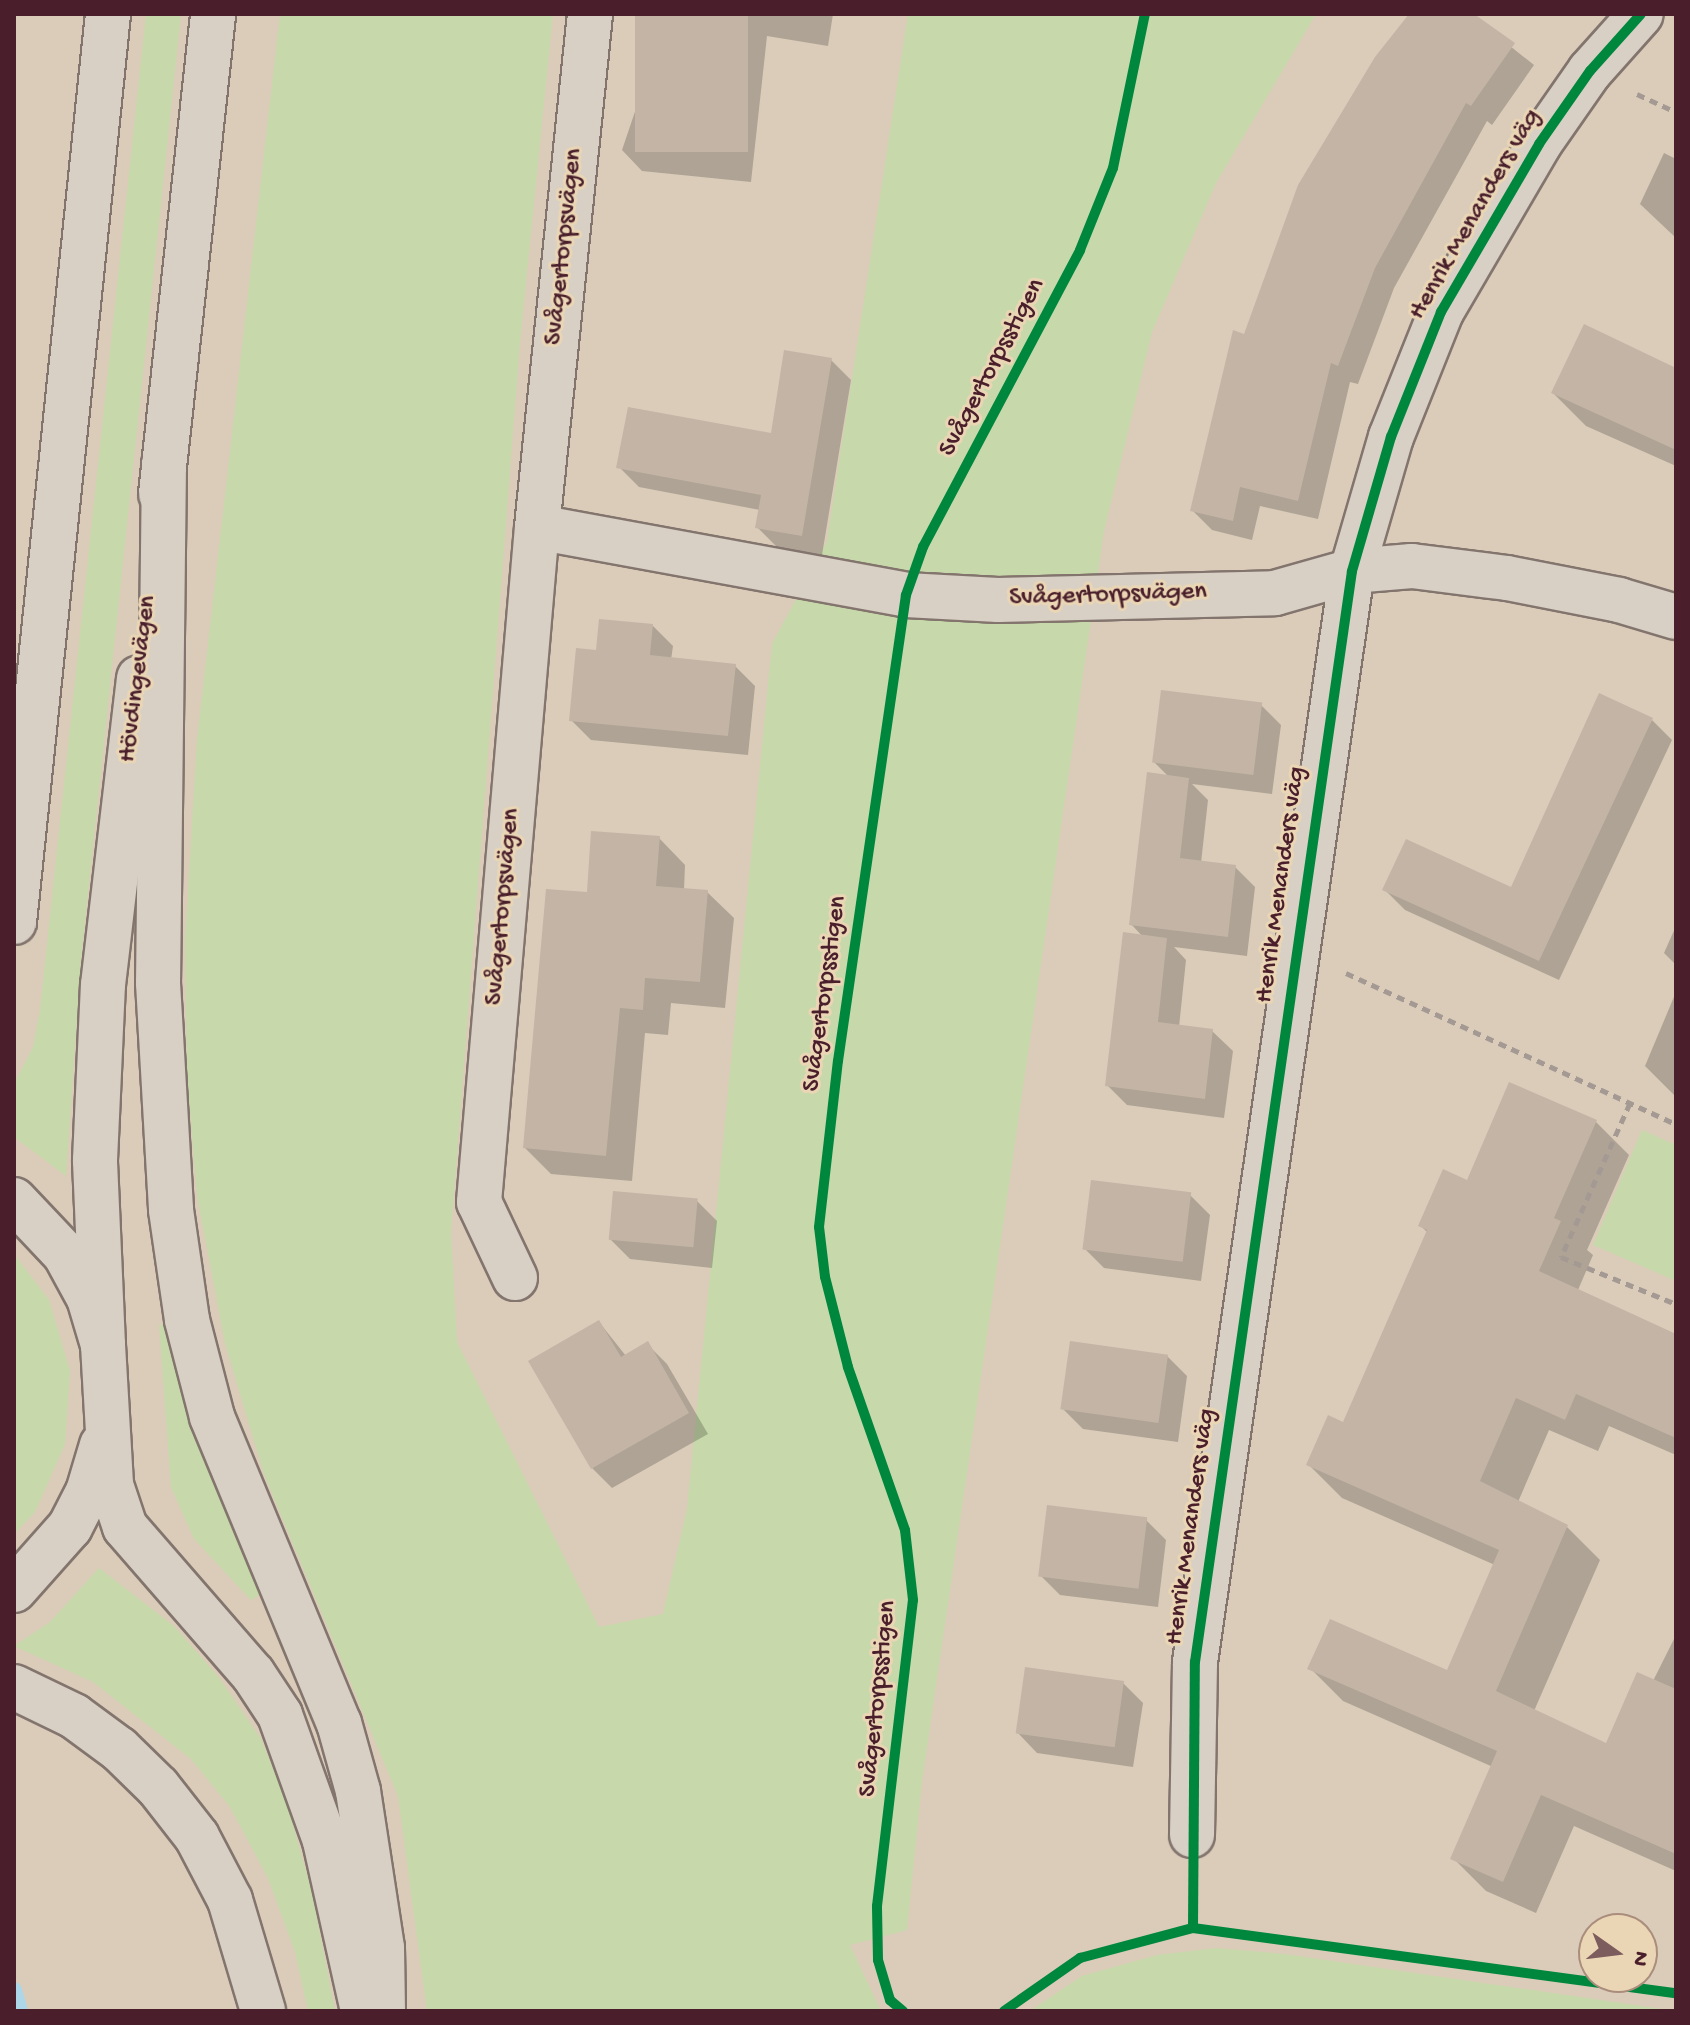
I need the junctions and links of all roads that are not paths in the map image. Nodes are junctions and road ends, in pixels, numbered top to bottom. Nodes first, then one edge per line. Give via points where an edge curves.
1 (108, 14) edge
2 (213, 14) edge
3 (590, 14) edge
4 (1641, 14) edge
5 (164, 464) junction
6 (537, 527) junction
7 (1352, 571) junction
8 (1676, 617) edge
9 (14, 922) edge
10 (14, 1200) edge
11 (515, 1278) dead end
12 (103, 1345) junction
13 (107, 1415) junction
14 (14, 1590) edge
15 (14, 1687) edge
16 (1192, 1835) dead end
17 (263, 2011) edge
18 (363, 2011) edge
19 (383, 2011) edge

1 - 9 street
2 - 5 street, Hövdingevägen
3 - 6 street, Svågertorpsvägen
4 - 7 street, Henrik Menanders väg via 1590,71 1539,144 1441,312 1396,422
5 - 12 street, Hövdingevägen via 103,985 95,1160
5 - 19 street via 158,983 178,1257 187,1320 212,1417 339,1723 358,1791 382,1948
6 - 7 street, Svågertorpsvägen via 906,595 998,600 1275,593
6 - 11 street, Svågertorpsvägen via 479,1202
7 - 8 street, Svågertorpsvägen via 1412,566 1507,578
7 - 16 street, Henrik Menanders väg via 1195,1662
10 - 12 street via 65,1254 89,1298
12 - 13 street
13 - 14 street via 88,1492 70,1527
13 - 18 street via 111,1485 125,1527 253,1674 280,1715 325,1841
15 - 17 street via 74,1716 119,1749 182,1817 230,1900

